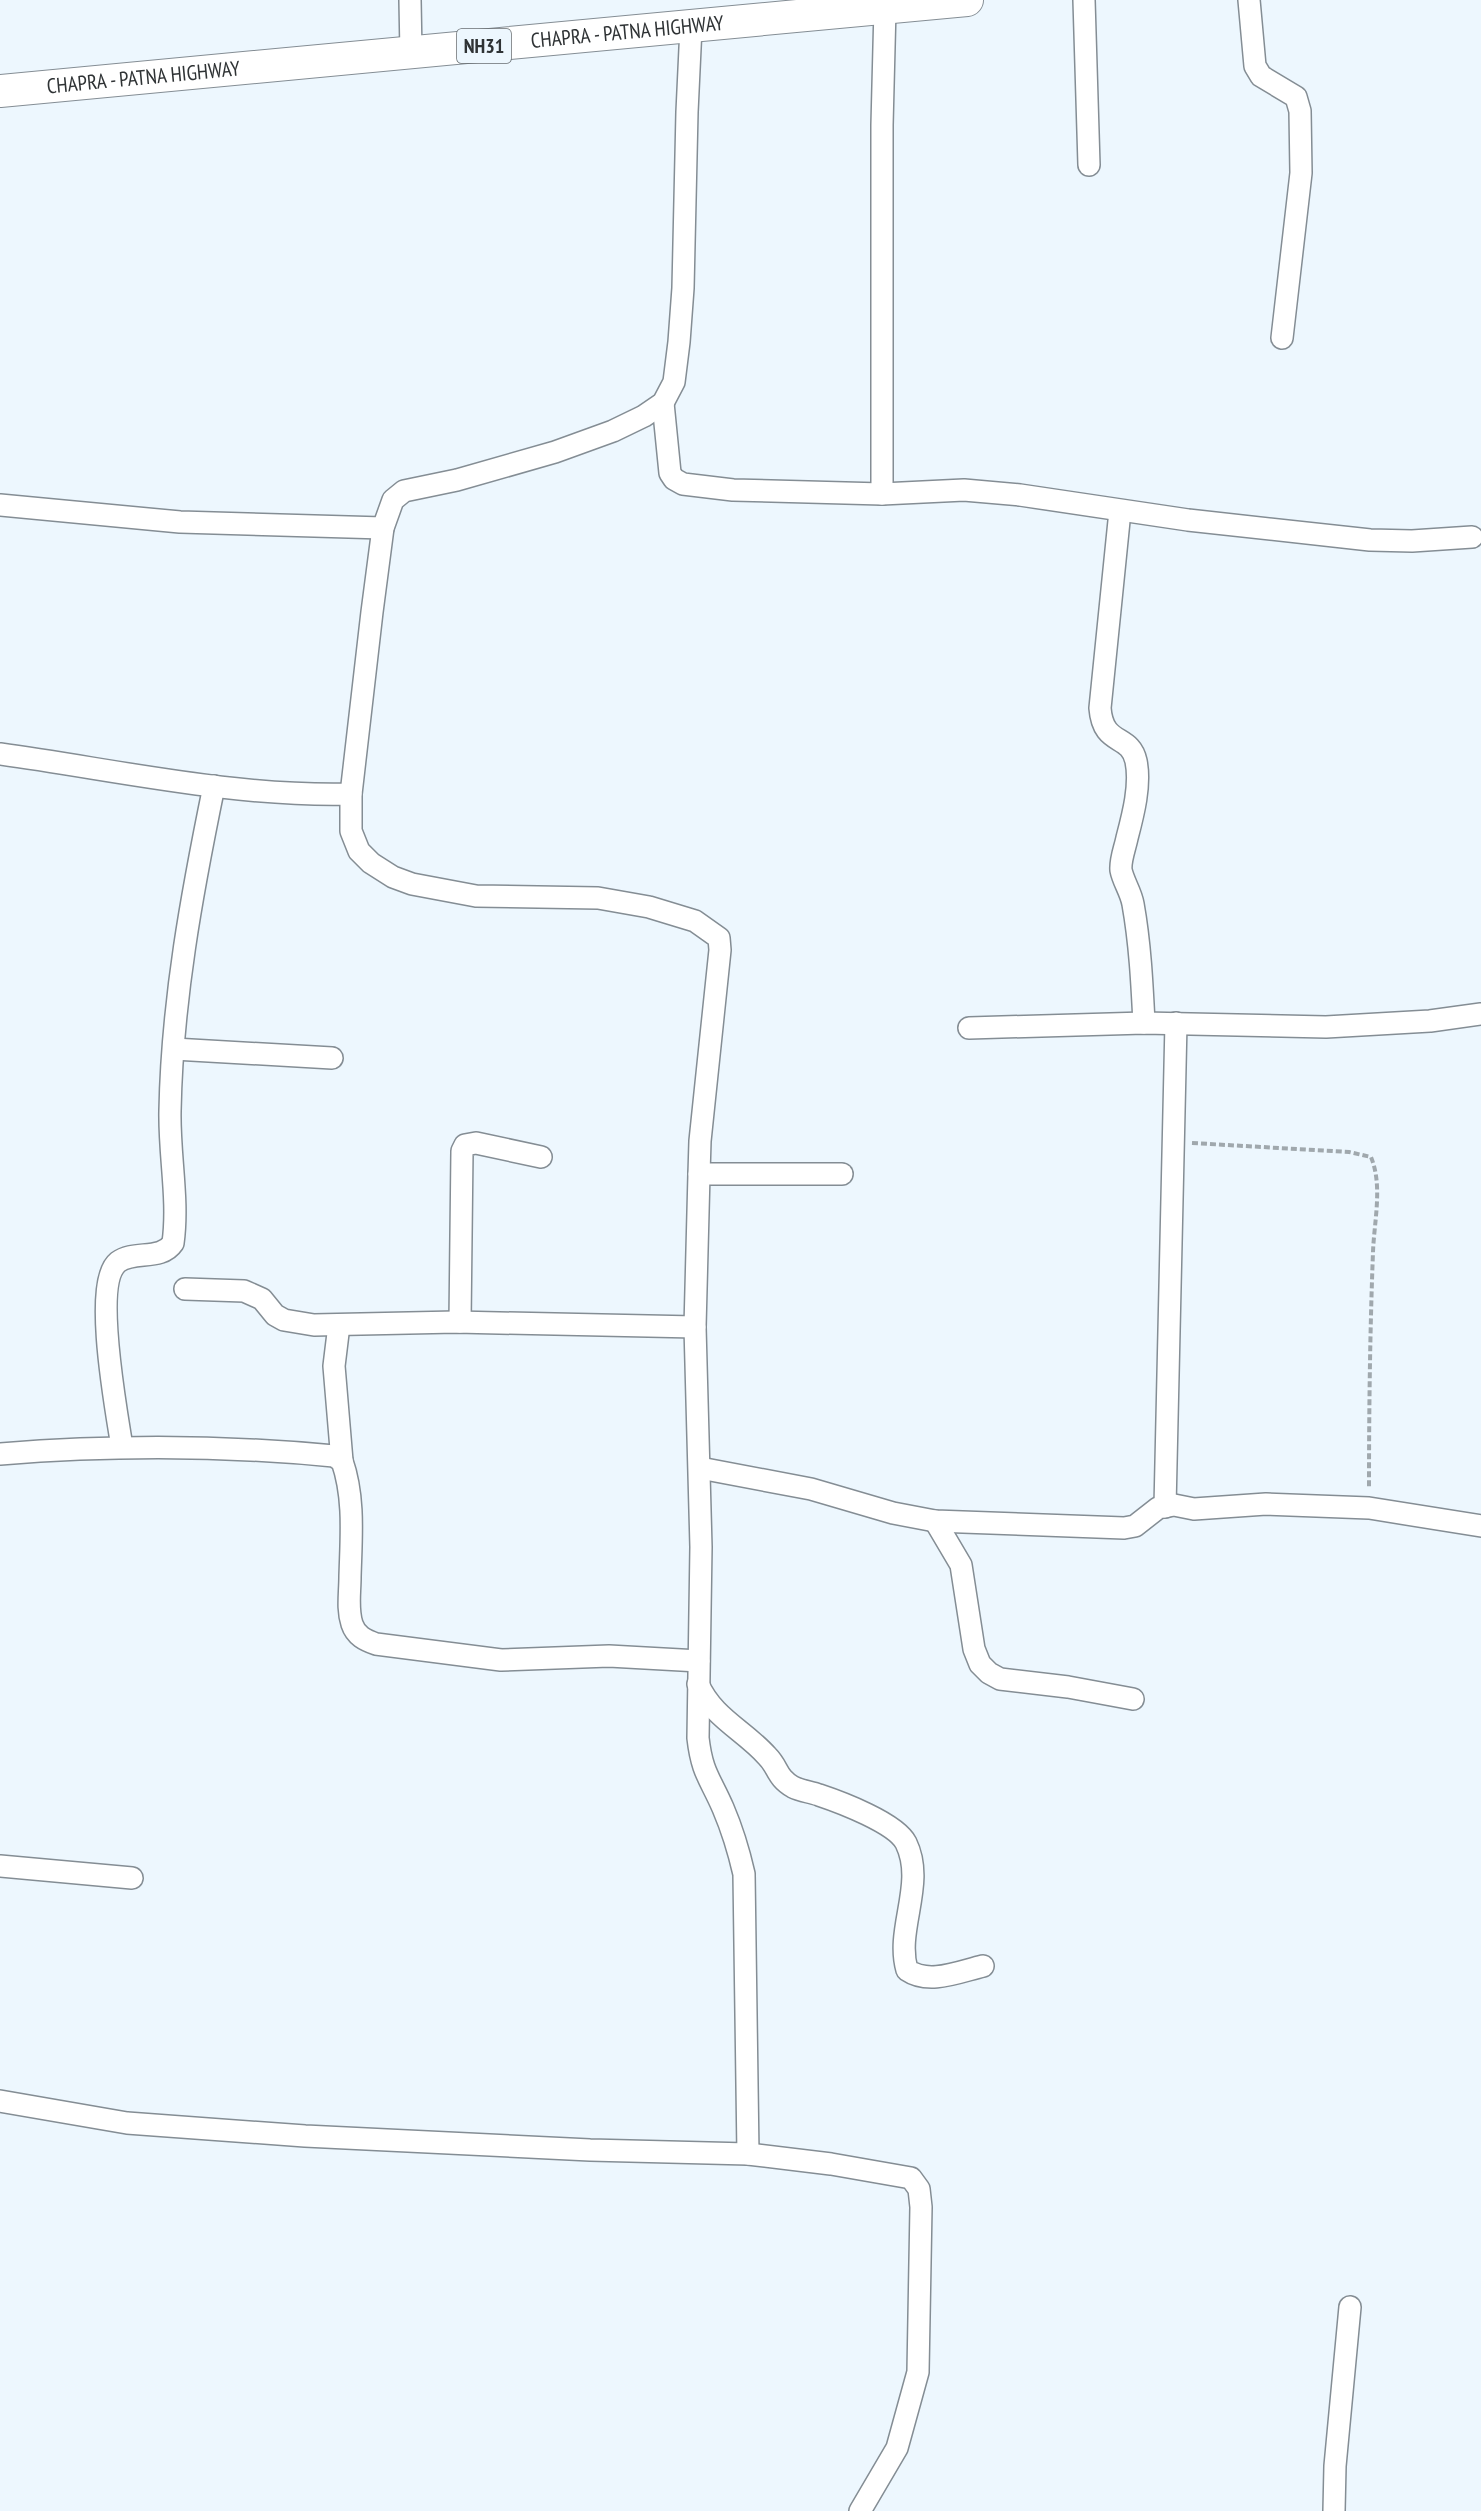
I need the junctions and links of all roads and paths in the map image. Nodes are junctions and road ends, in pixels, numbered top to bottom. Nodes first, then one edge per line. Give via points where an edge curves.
1 (410, 0) edge
2 (967, 0) edge
3 (1084, 0) edge
4 (1249, 0) edge
5 (885, 8) junction
6 (691, 27) junction
7 (411, 53) junction
8 (0, 91) edge
9 (1089, 165) dead end
10 (1282, 338) dead end
11 (663, 403) junction
12 (882, 494) junction
13 (0, 505) edge
14 (1120, 511) junction
15 (383, 528) junction
16 (1472, 537) dead end
17 (0, 754) edge
18 (214, 786) junction
19 (351, 794) junction
20 (1481, 1014) edge
21 (1144, 1023) junction
22 (1176, 1023) junction
23 (969, 1028) dead end
24 (174, 1049) junction
25 (332, 1058) dead end
26 (1174, 1141) junction
27 (541, 1157) dead end
28 (699, 1174) junction
29 (842, 1174) dead end
30 (186, 1289) dead end
31 (460, 1322) junction
32 (339, 1325) junction
33 (695, 1327) junction
34 (122, 1447) junction
35 (0, 1454) edge
36 (342, 1461) junction
37 (700, 1468) junction
38 (1165, 1507) junction
39 (1369, 1508) junction
40 (935, 1521) junction
41 (1481, 1526) edge
42 (699, 1660) junction
43 (698, 1684) junction
44 (1133, 1699) dead end
45 (0, 1866) edge
46 (132, 1878) dead end
47 (983, 1966) dead end
48 (0, 2101) edge
49 (748, 2154) junction
50 (1350, 2307) dead end
51 (860, 2511) edge
52 (1334, 2511) edge

1 - 7 street
2 - 5 highway, CHAPRA - PATNA HIGHWAY / NH31
3 - 9 street
4 - 10 street via 1255,66 1261,76 1296,97 1300,111 1301,173
5 - 6 highway, CHAPRA - PATNA HIGHWAY / NH31
5 - 12 street
6 - 7 highway, CHAPRA - PATNA HIGHWAY / NH31
6 - 11 street via 680,342 674,382
7 - 8 highway, CHAPRA - PATNA HIGHWAY / NH31
11 - 12 street via 670,473 683,484 733,490
11 - 15 street via 613,431 555,452 404,491 393,500
12 - 14 street via 964,490
13 - 15 street via 180,522
14 - 16 street via 1370,540
14 - 21 street via 1100,708 1106,731 1126,744 1136,763 1133,814 1121,870 1130,890 1137,929
15 - 19 street
17 - 18 street
18 - 19 street via 303,795
18 - 24 street via 184,941
19 - 28 street via 351,831 359,851 393,878 476,896 598,898 649,907 695,921 719,938
20 - 22 street via 1326,1027
21 - 22 street
21 - 23 street
22 - 26 street
24 - 25 street
24 - 34 street via 170,1111 173,1243 162,1252 119,1261 109,1279 110,1367
26 - 38 street
26 - 39 path via 1349,1152 1371,1157 1377,1183
27 - 31 street via 476,1143 465,1145 462,1151
28 - 29 street
28 - 33 street
30 - 32 street via 244,1291 262,1299 284,1320
31 - 32 street
31 - 33 street
32 - 36 street via 334,1366
33 - 37 street
34 - 35 street
34 - 36 street via 304,1453 334,1456
36 - 42 street via 352,1535 349,1610 352,1626 361,1638 376,1644 501,1660 609,1656
37 - 40 street
37 - 42 street
38 - 39 street via 1266,1504
38 - 40 street via 1124,1528
39 - 41 street
40 - 44 street via 961,1565 974,1649 989,1673 1000,1679
42 - 43 street
43 - 47 street via 711,1707 770,1758 779,1777 795,1788 875,1818 905,1842 911,1861 912,1893 903,1944 907,1970 916,1977 933,1978
43 - 49 street via 700,1760 723,1808 744,1874
45 - 46 street
48 - 49 street via 127,2123 305,2136
49 - 51 street via 911,2178 920,2189 918,2372 897,2448
50 - 52 street

